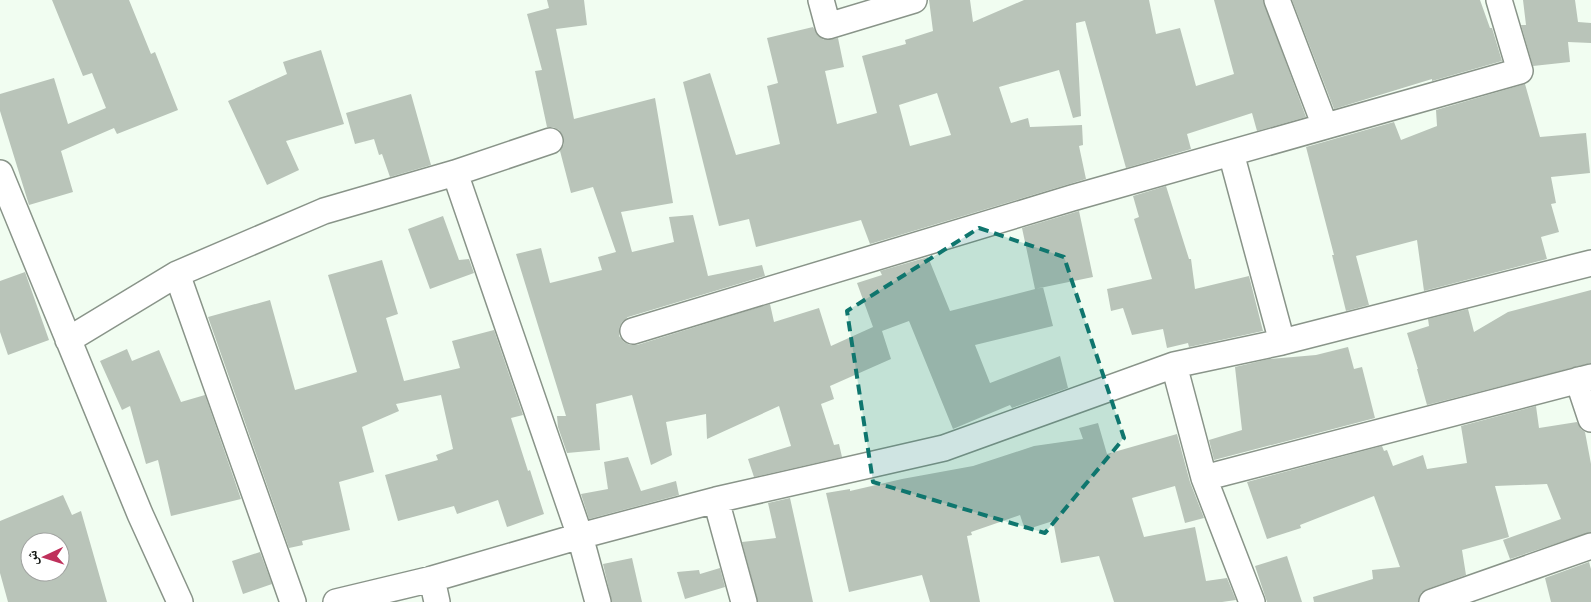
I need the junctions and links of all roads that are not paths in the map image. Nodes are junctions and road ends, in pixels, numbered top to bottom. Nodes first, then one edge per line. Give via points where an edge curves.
1 (821, 0) edge
2 (914, 0) edge
3 (1278, 0) edge
4 (1499, 0) edge
5 (1325, 126) junction
6 (550, 141) dead end
7 (1231, 153) junction
8 (0, 173) edge
9 (455, 173) junction
10 (1591, 263) edge
11 (177, 274) junction
12 (633, 331) dead end
13 (68, 340) junction
14 (1282, 342) junction
15 (1174, 365) junction
16 (1584, 378) edge
17 (1591, 419) edge
18 (1204, 478) junction
19 (716, 500) junction
20 (580, 536) junction
21 (1591, 546) edge
22 (434, 590) edge
23 (180, 602) edge
24 (293, 602) edge
25 (336, 602) edge
26 (598, 602) edge
27 (744, 602) edge
28 (1252, 602) edge
29 (1432, 602) edge

1 - 2 street via 828,26
3 - 5 street
4 - 5 street via 1520,71
5 - 7 street
6 - 9 street
7 - 12 street
7 - 14 street
8 - 13 street
9 - 11 street via 324,211
9 - 20 street
10 - 14 street
11 - 13 street
11 - 24 street
13 - 23 street
14 - 15 street
15 - 18 street
15 - 19 street via 944,448
16 - 17 street
16 - 18 street
18 - 28 street
19 - 20 street
19 - 27 street
20 - 22 street
20 - 26 street
21 - 29 street
22 - 25 street

